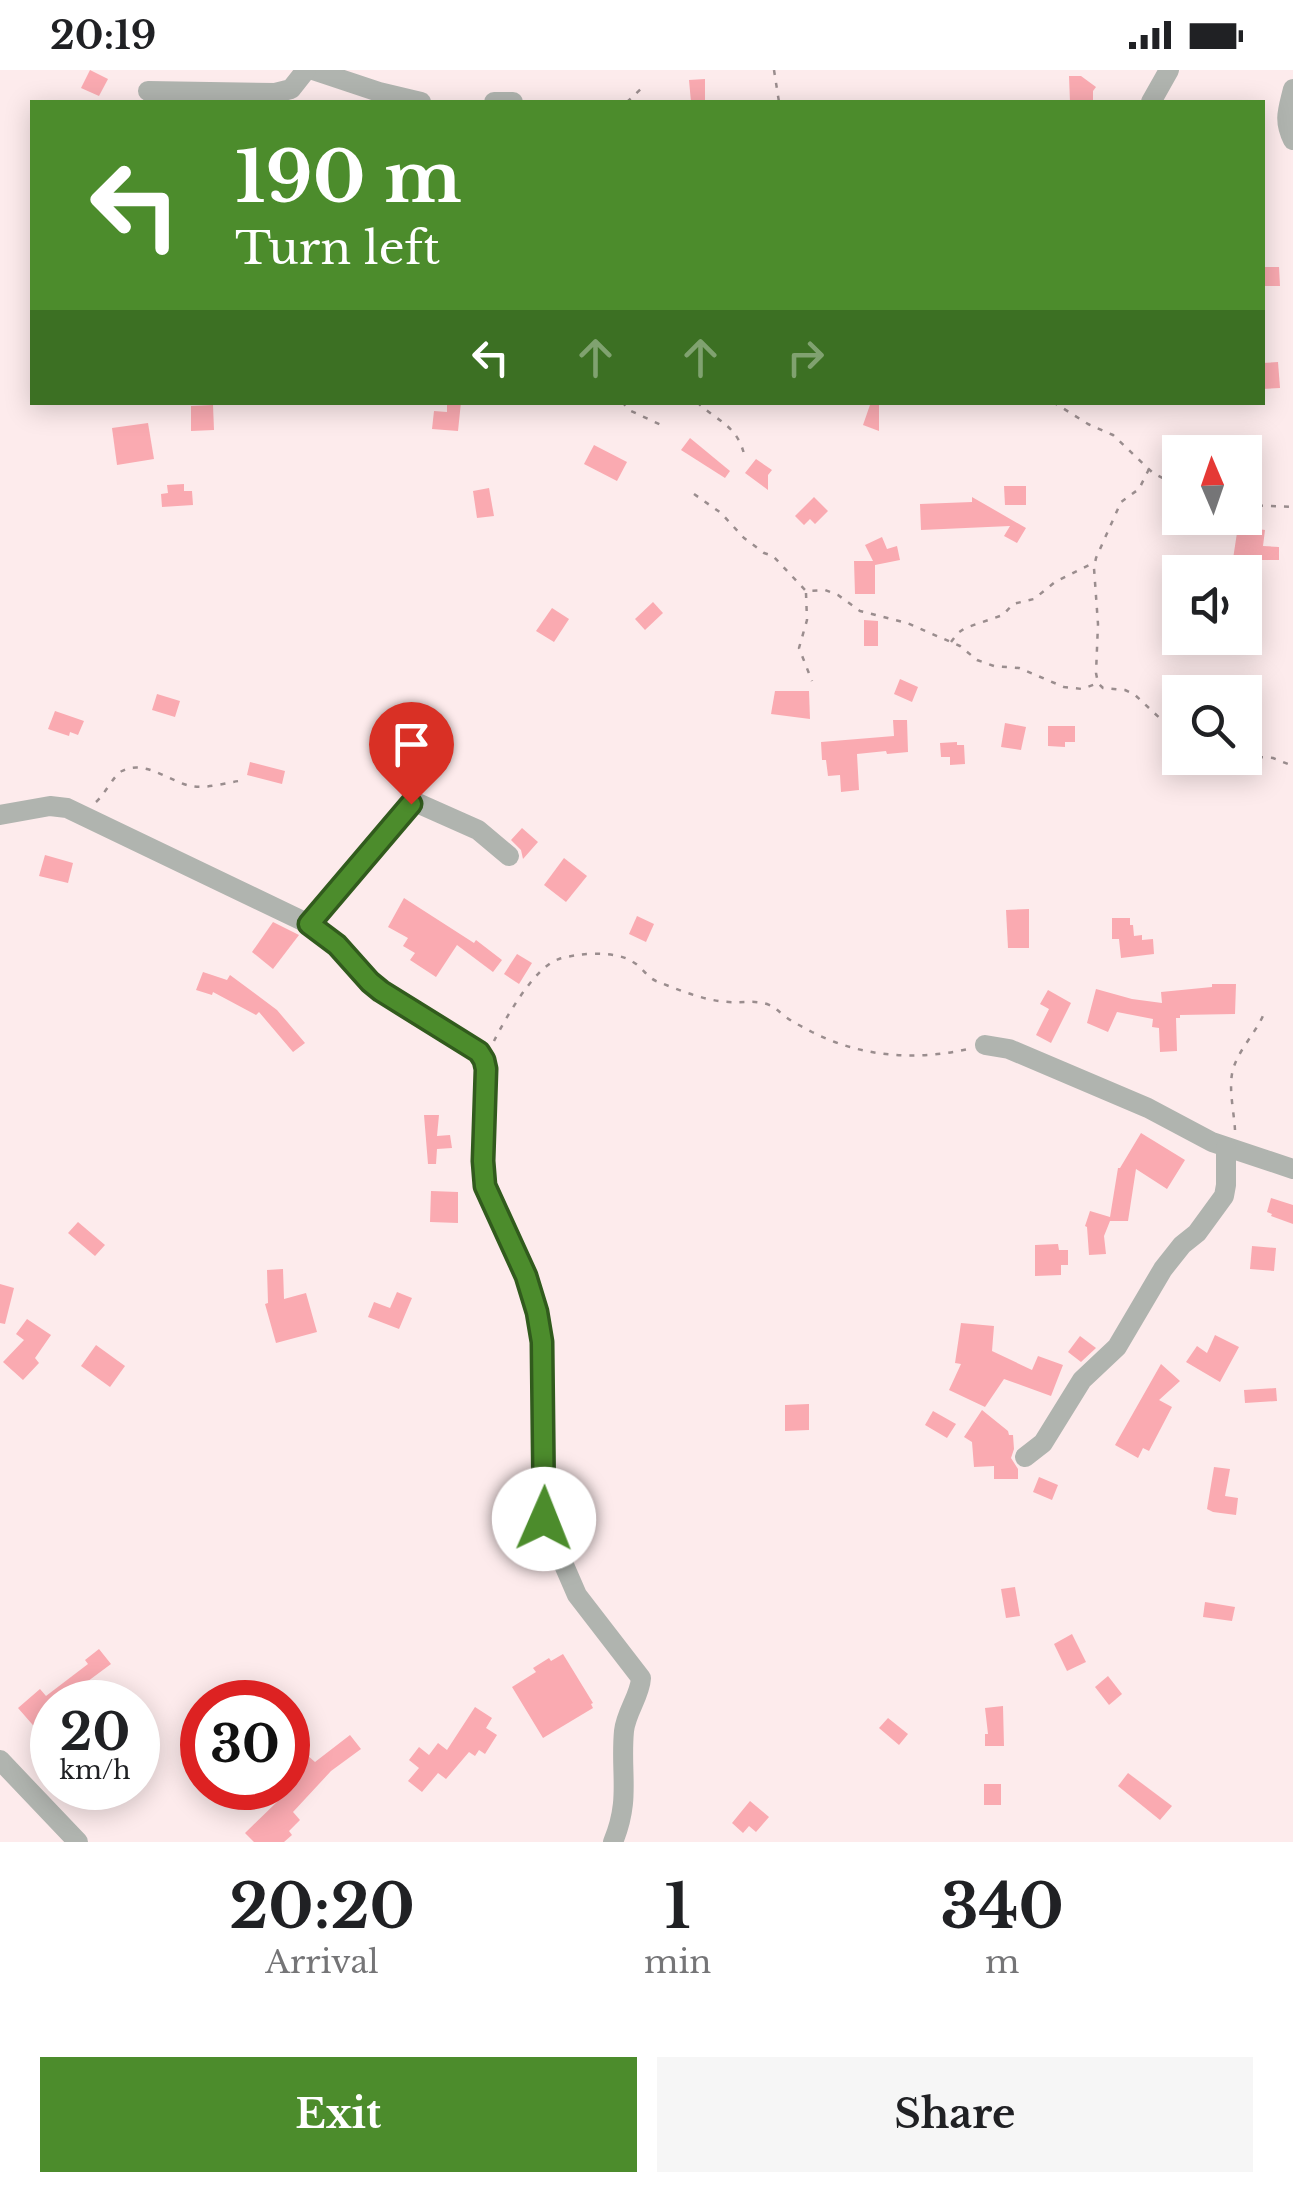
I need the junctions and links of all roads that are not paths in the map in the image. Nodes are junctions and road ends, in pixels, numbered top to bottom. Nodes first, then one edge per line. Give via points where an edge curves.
1 (310, 70) edge
2 (1170, 70) edge
3 (1293, 89) edge
4 (148, 91) dead end
5 (413, 100) edge
6 (1153, 100) edge
7 (1293, 140) edge
8 (0, 815) edge
9 (509, 856) dead end
10 (309, 924) junction
11 (985, 1045) road end
12 (1231, 1150) junction
13 (1293, 1169) edge
14 (1025, 1457) dead end
15 (0, 1760) edge
16 (78, 1842) edge
17 (613, 1842) edge

1 - 4 street via 292,89 275,93
1 - 5 street
2 - 6 street
3 - 7 street via 1286,116
8 - 10 street via 50,806 72,811
9 - 10 street via 478,830 416,802
10 - 17 street via 381,991 484,1060 485,1186 526,1276 542,1342 544,1519 577,1595 641,1678 624,1728 625,1793
11 - 12 street via 1130,1101
12 - 13 street
12 - 14 street via 1224,1196 1163,1269 1117,1347 1082,1380 1043,1443
15 - 16 street

